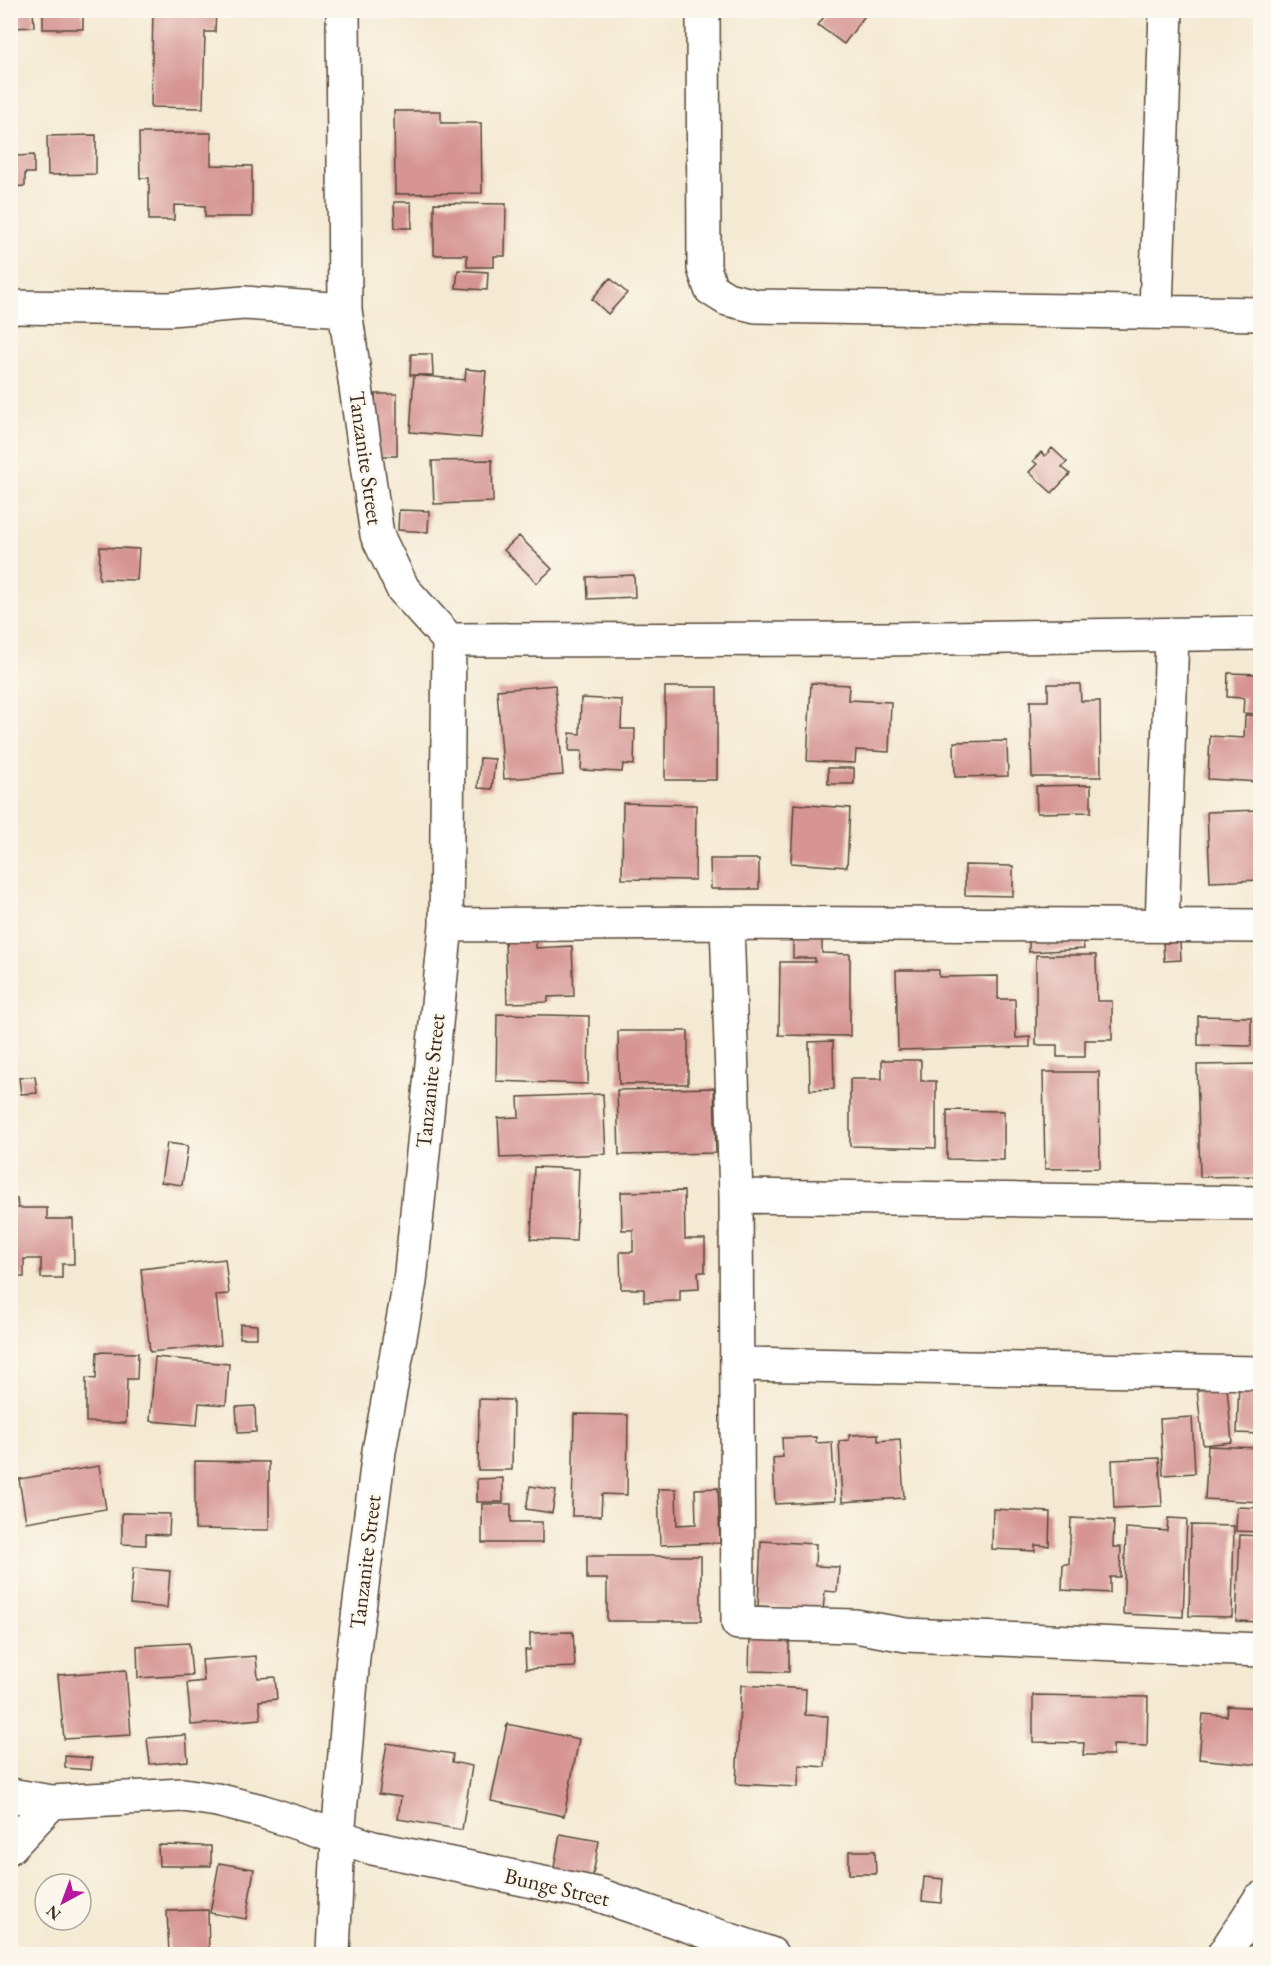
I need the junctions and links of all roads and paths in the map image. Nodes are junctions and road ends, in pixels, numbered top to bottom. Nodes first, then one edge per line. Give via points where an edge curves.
1 (343, 10) edge
2 (704, 10) edge
3 (1166, 11) edge
4 (10, 307) edge
5 (345, 310) junction
6 (1156, 311) junction
7 (1260, 314) edge
8 (1260, 633) edge
9 (1172, 635) junction
10 (449, 640) junction
11 (727, 923) junction
12 (446, 925) junction
13 (1162, 925) junction
14 (1260, 926) edge
15 (736, 1196) junction
16 (1260, 1203) edge
17 (737, 1364) junction
18 (1260, 1373) edge
19 (1260, 1650) edge
20 (10, 1795) edge
21 (52, 1802) junction
22 (338, 1838) junction
23 (10, 1847) edge
24 (1260, 1899) edge
25 (333, 1954) edge
26 (771, 1954) edge
27 (1224, 1954) edge

1 - 5 street, Tanzanite Street
2 - 6 street via 704,268 711,289 727,299 756,306
3 - 6 street
4 - 5 street via 170,309 244,303
5 - 10 street, Tanzanite Street via 377,535 403,589
6 - 7 street
8 - 9 street
9 - 10 street
9 - 13 street
10 - 12 street, Tanzanite Street
11 - 12 street
11 - 13 street
11 - 15 street
12 - 22 street, Tanzanite Street via 410,1282 379,1451 354,1645
13 - 14 street
15 - 16 street
15 - 17 street
17 - 18 street
17 - 19 street via 738,1623 855,1626 906,1635
20 - 21 street
21 - 22 street via 183,1795 261,1811
21 - 23 street
22 - 25 street, Tanzanite Street
22 - 26 street, Bunge Street via 596,1894
24 - 27 street

